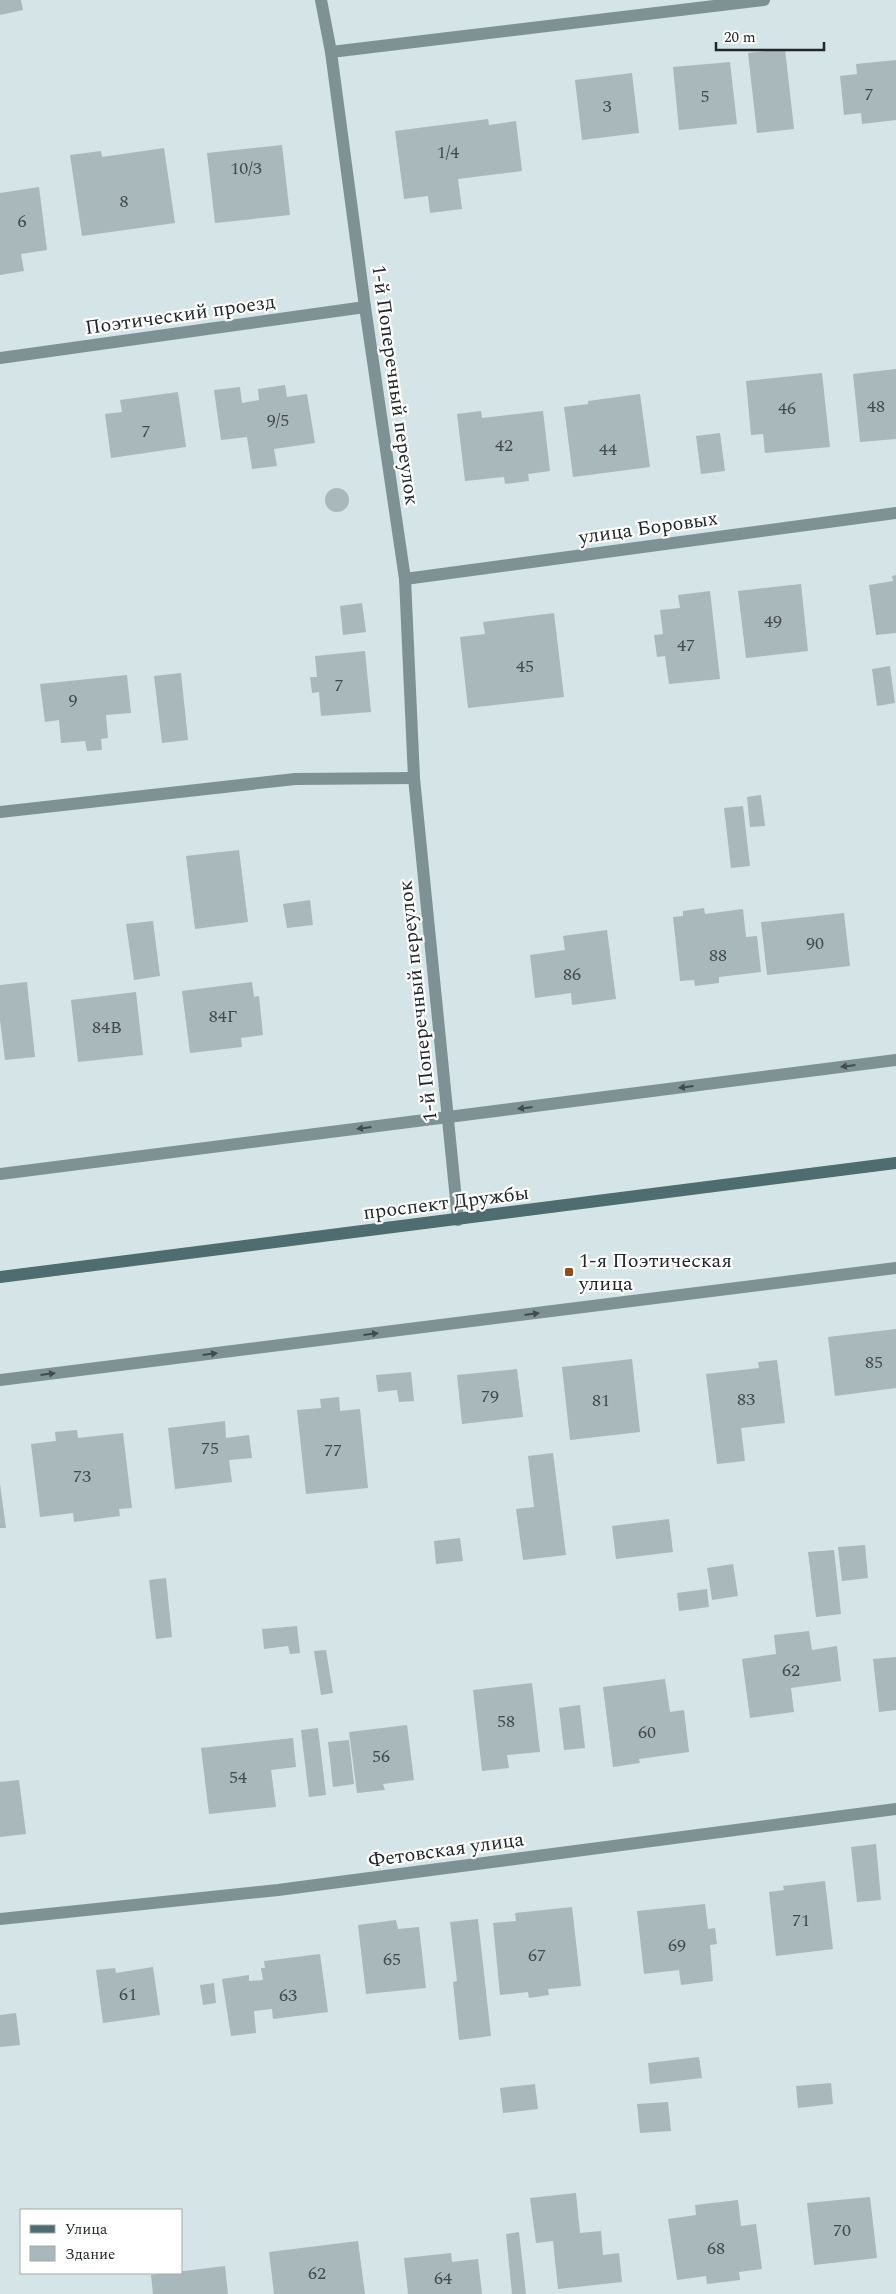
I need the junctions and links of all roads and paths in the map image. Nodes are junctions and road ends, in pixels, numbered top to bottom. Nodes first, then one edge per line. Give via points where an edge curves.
1 (321, 0) edge
2 (764, 0) edge
3 (331, 52) junction
4 (365, 307) junction
5 (0, 358) edge
6 (896, 512) edge
7 (405, 578) junction
8 (414, 778) junction
9 (0, 812) edge
10 (896, 1060) edge
11 (447, 1118) junction
12 (896, 1163) edge
13 (0, 1174) edge
14 (458, 1220) junction
15 (896, 1268) edge
16 (0, 1277) edge
17 (0, 1380) edge
18 (896, 1809) edge
19 (0, 1919) edge

1 - 3 street, 1-й Поперечный переулок
2 - 3 street
3 - 4 street, 1-й Поперечный переулок
4 - 5 street, Поэтический проезд
4 - 7 street, 1-й Поперечный переулок
6 - 7 street, улица Боровых
7 - 8 street, 1-й Поперечный переулок
8 - 9 street via 295,779
8 - 11 street, 1-й Поперечный переулок
10 -> 11 street
11 -> 13 street
11 - 14 street, 1-й Поперечный переулок
12 - 14 main road, проспект Дружбы
14 - 16 main road, проспект Дружбы
17 -> 15 street
18 - 19 street, Фетовская улица via 278,1890

